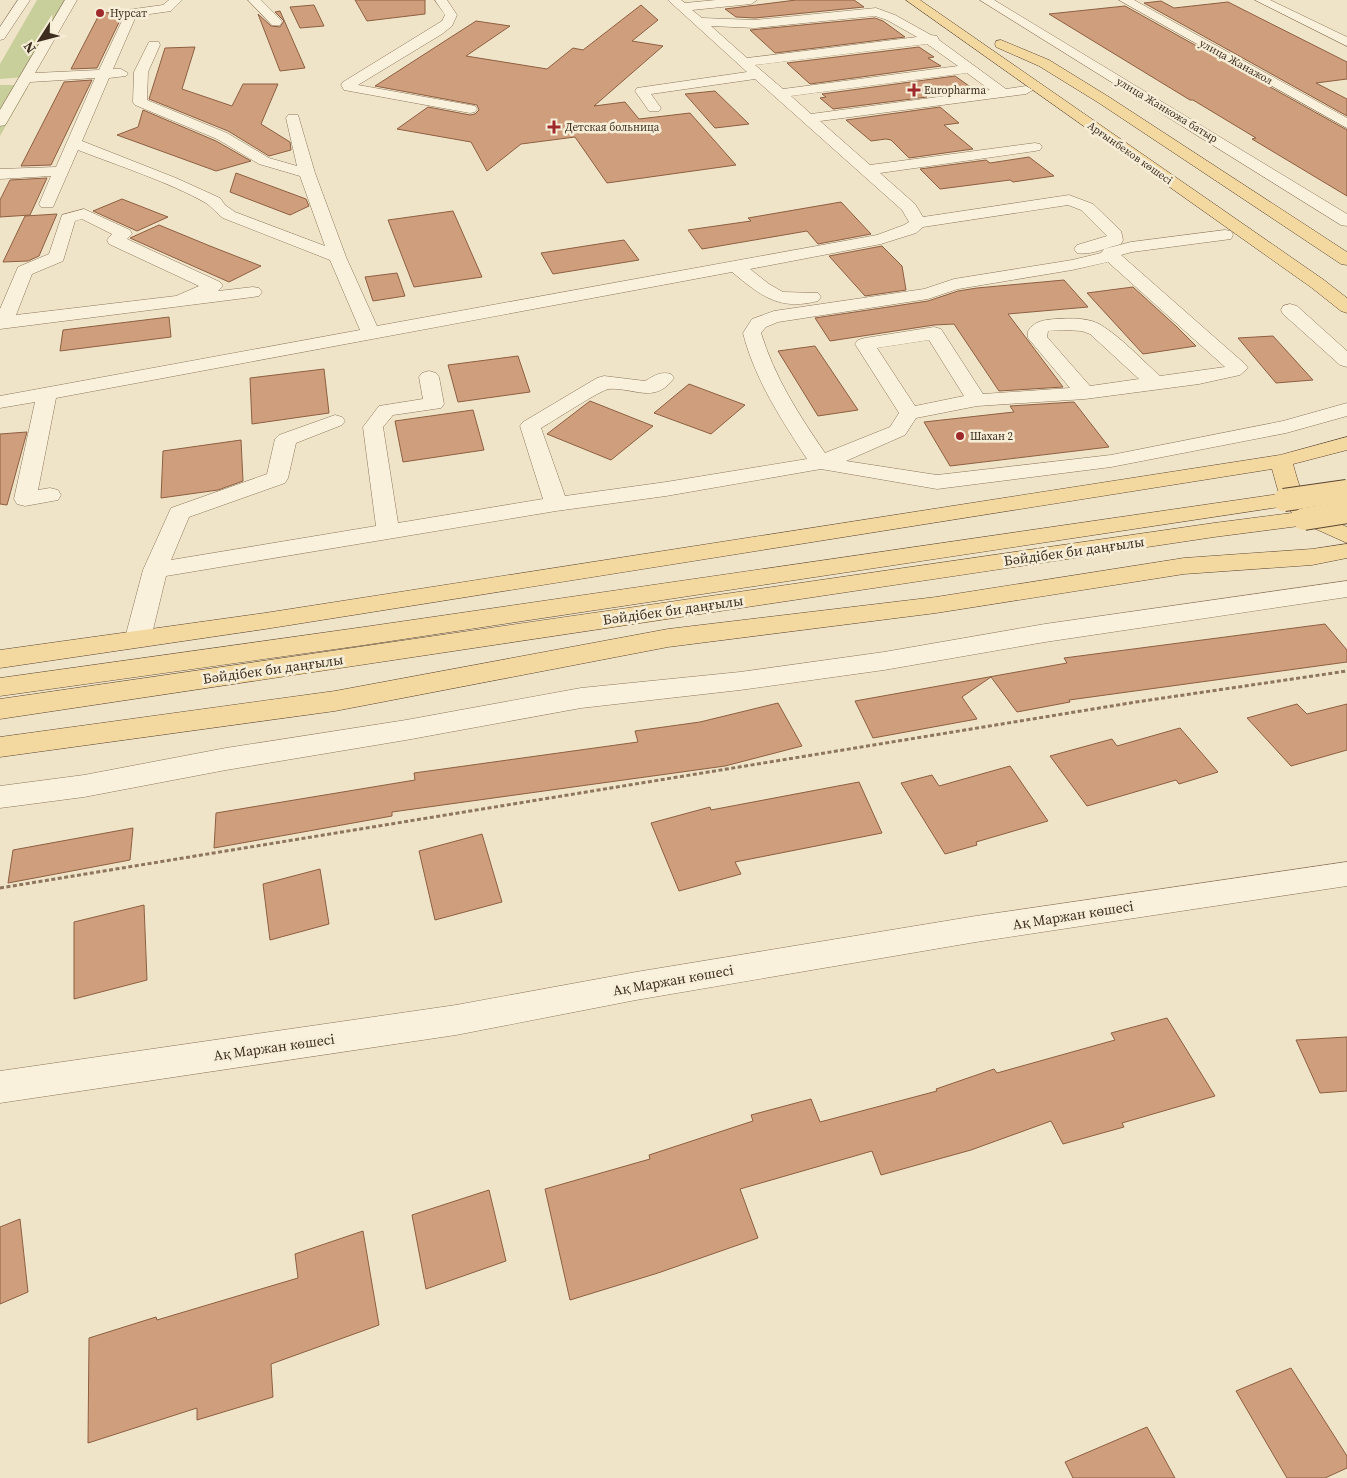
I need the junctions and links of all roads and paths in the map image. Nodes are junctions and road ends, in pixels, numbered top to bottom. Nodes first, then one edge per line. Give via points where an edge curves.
1 (24, 0) edge
2 (72, 0) edge
3 (176, 0) edge
4 (254, 0) edge
5 (441, 0) edge
6 (751, 0) edge
7 (912, 0) edge
8 (986, 0) edge
9 (1125, 0) edge
10 (1261, 0) edge
11 (677, 3) edge
12 (6, 19) edge
13 (276, 22) dead end
14 (698, 22) junction
15 (0, 36) edge
16 (964, 36) junction
17 (928, 39) junction
18 (983, 40) junction
19 (1347, 42) edge
20 (1001, 44) junction
21 (154, 45) dead end
22 (745, 62) junction
23 (968, 69) junction
24 (141, 72) junction
25 (104, 73) junction
26 (759, 74) junction
27 (24, 79) junction
28 (8, 81) dead end
29 (1026, 90) junction
30 (781, 93) junction
31 (1003, 93) junction
32 (654, 108) dead end
33 (470, 109) dead end
34 (293, 118) dead end
35 (810, 118) junction
36 (0, 122) edge
37 (1347, 124) edge
38 (74, 143) junction
39 (1035, 147) dead end
40 (867, 170) junction
41 (62, 171) junction
42 (307, 173) junction
43 (0, 174) edge
44 (47, 204) dead end
45 (1347, 221) edge
46 (918, 223) junction
47 (1225, 235) junction
48 (1110, 256) junction
49 (337, 257) junction
50 (1347, 260) edge
51 (736, 266) junction
52 (1278, 275) dead end
53 (927, 276) dead end
54 (897, 282) dead end
55 (253, 292) dead end
56 (1347, 292) edge
57 (180, 301) junction
58 (1347, 307) edge
59 (1290, 310) dead end
60 (2, 323) edge
61 (371, 333) junction
62 (1347, 361) edge
63 (428, 377) dead end
64 (664, 378) dead end
65 (1155, 383) junction
66 (47, 393) junction
67 (1084, 393) junction
68 (977, 400) junction
69 (0, 402) edge
70 (1347, 409) edge
71 (909, 413) junction
72 (335, 421) dead end
73 (1347, 443) edge
74 (1281, 461) junction
75 (821, 463) junction
76 (1347, 491) edge
77 (50, 495) dead end
78 (556, 504) junction
79 (1347, 512) edge
80 (388, 531) junction
81 (1347, 536) edge
82 (1347, 551) edge
83 (155, 570) junction
84 (1347, 589) edge
85 (138, 638) junction
86 (0, 659) edge
87 (1347, 671) edge
88 (0, 687) edge
89 (0, 710) edge
90 (0, 747) edge
91 (0, 797) edge
92 (1347, 874) edge
93 (0, 888) edge
94 (0, 1087) edge

1 - 12 street
2 - 27 street
3 - 25 street via 167,8 131,13
4 - 13 street
5 - 33 street via 451,15 448,23 348,85
6 - 11 street
7 - 16 main road, Арғынбеков көшесі
8 - 45 street, улица Жанкожа батыр
9 - 37 street, улица Жанажол
10 - 19 street
11 - 14 street
12 - 15 street
14 - 17 street via 755,24 876,12 888,15
14 - 22 street
16 - 17 street
16 - 18 main road, Арғынбеков көшесі
17 - 22 street
17 - 23 street
18 - 20 main road, Арғынбеков көшесі
18 - 29 main road via 995,64
18 - 58 main road, Арғынбеков көшесі
20 - 50 main road via 1044,62
20 - 56 main road, Арғынбеков көшесі
21 - 24 street
22 - 26 street
23 - 30 street
23 - 31 street
24 - 25 street
24 - 42 street via 140,102 222,136 264,161
25 - 27 street
25 - 38 street
26 - 30 street
26 - 32 street via 642,91
27 - 28 street
27 - 36 street
29 - 31 street
29 - 47 main road
30 - 35 street
31 - 35 street
34 - 42 street
35 - 40 street
38 - 41 street
38 - 49 street via 214,201 229,215
39 - 40 street
40 - 46 street via 909,207
41 - 43 street
41 - 44 street
42 - 49 street
46 - 51 street via 881,239
46 - 53 street via 1069,200 1087,207 1115,235 1115,240 1088,249
47 - 48 street via 1131,247 1110,253
47 - 52 main road
48 - 65 street via 1238,368 1236,371
48 - 75 street via 954,284 928,294 774,317 759,323 752,333 757,354 775,394
49 - 61 street
51 - 54 street via 777,298 792,300
51 - 61 street
55 - 57 street
57 - 60 street
57 - 60 street via 214,286 115,240 124,234 84,214 68,218 58,257 24,270
59 - 62 street
61 - 66 street
63 - 80 street via 434,404 386,410 372,427
64 - 78 street via 649,388 604,382 530,426
65 - 67 street
65 - 67 street via 1092,327 1075,323 1043,326 1037,331 1038,338
66 - 69 street
66 - 77 street via 25,499
67 - 68 street
68 - 71 street
68 - 71 street via 934,334 865,344
70 - 75 street via 1286,427 1111,461 937,482
71 - 75 street via 898,431
72 - 83 street via 286,439 278,478 180,514
73 - 74 main road
74 - 81 main road via 1295,504 1308,515
74 - 85 main road
75 - 78 street
76 - 88 main road, Бәйдібек би даңғылы, bridge
78 - 80 street
79 - 89 main road, Бәйдібек би даңғылы, bridge
80 - 83 street
82 - 90 main road via 1312,557 1184,566 936,605 668,638 334,700
83 - 85 street
84 - 91 street via 1045,633 884,661 581,698 84,786
85 - 86 main road
87 - 93 path via 1136,702
92 - 94 street, Ақ Маржан көшесі via 976,929 456,1020

